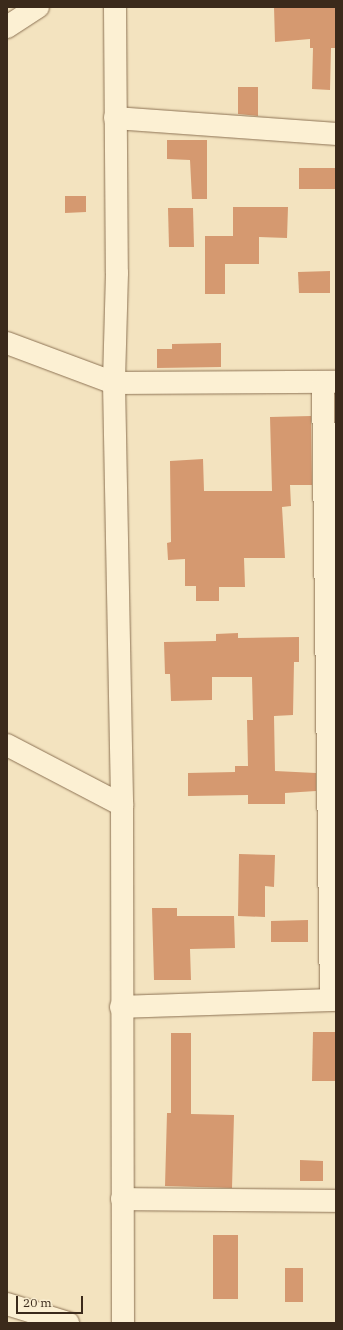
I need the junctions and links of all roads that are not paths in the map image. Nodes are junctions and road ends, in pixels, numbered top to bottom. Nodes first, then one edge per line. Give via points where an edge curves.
1 (38, 7) edge
2 (115, 7) edge
3 (7, 27) edge
4 (115, 118) junction
5 (336, 134) edge
6 (7, 344) edge
7 (114, 383) junction
8 (330, 383) edge
9 (331, 579) edge
10 (9, 751) edge
11 (122, 805) junction
12 (334, 1000) edge
13 (121, 1007) junction
14 (122, 1199) junction
15 (336, 1201) edge
16 (7, 1304) edge
17 (68, 1323) edge
18 (123, 1323) edge

1 - 3 street
2 - 4 street
4 - 5 street
4 - 7 street via 117,273
6 - 7 street
7 - 8 street
7 - 11 street
8 - 9 street
9 - 12 street
10 - 11 street
11 - 13 street
12 - 13 street
13 - 14 street
14 - 15 street
14 - 18 street
16 - 17 street

